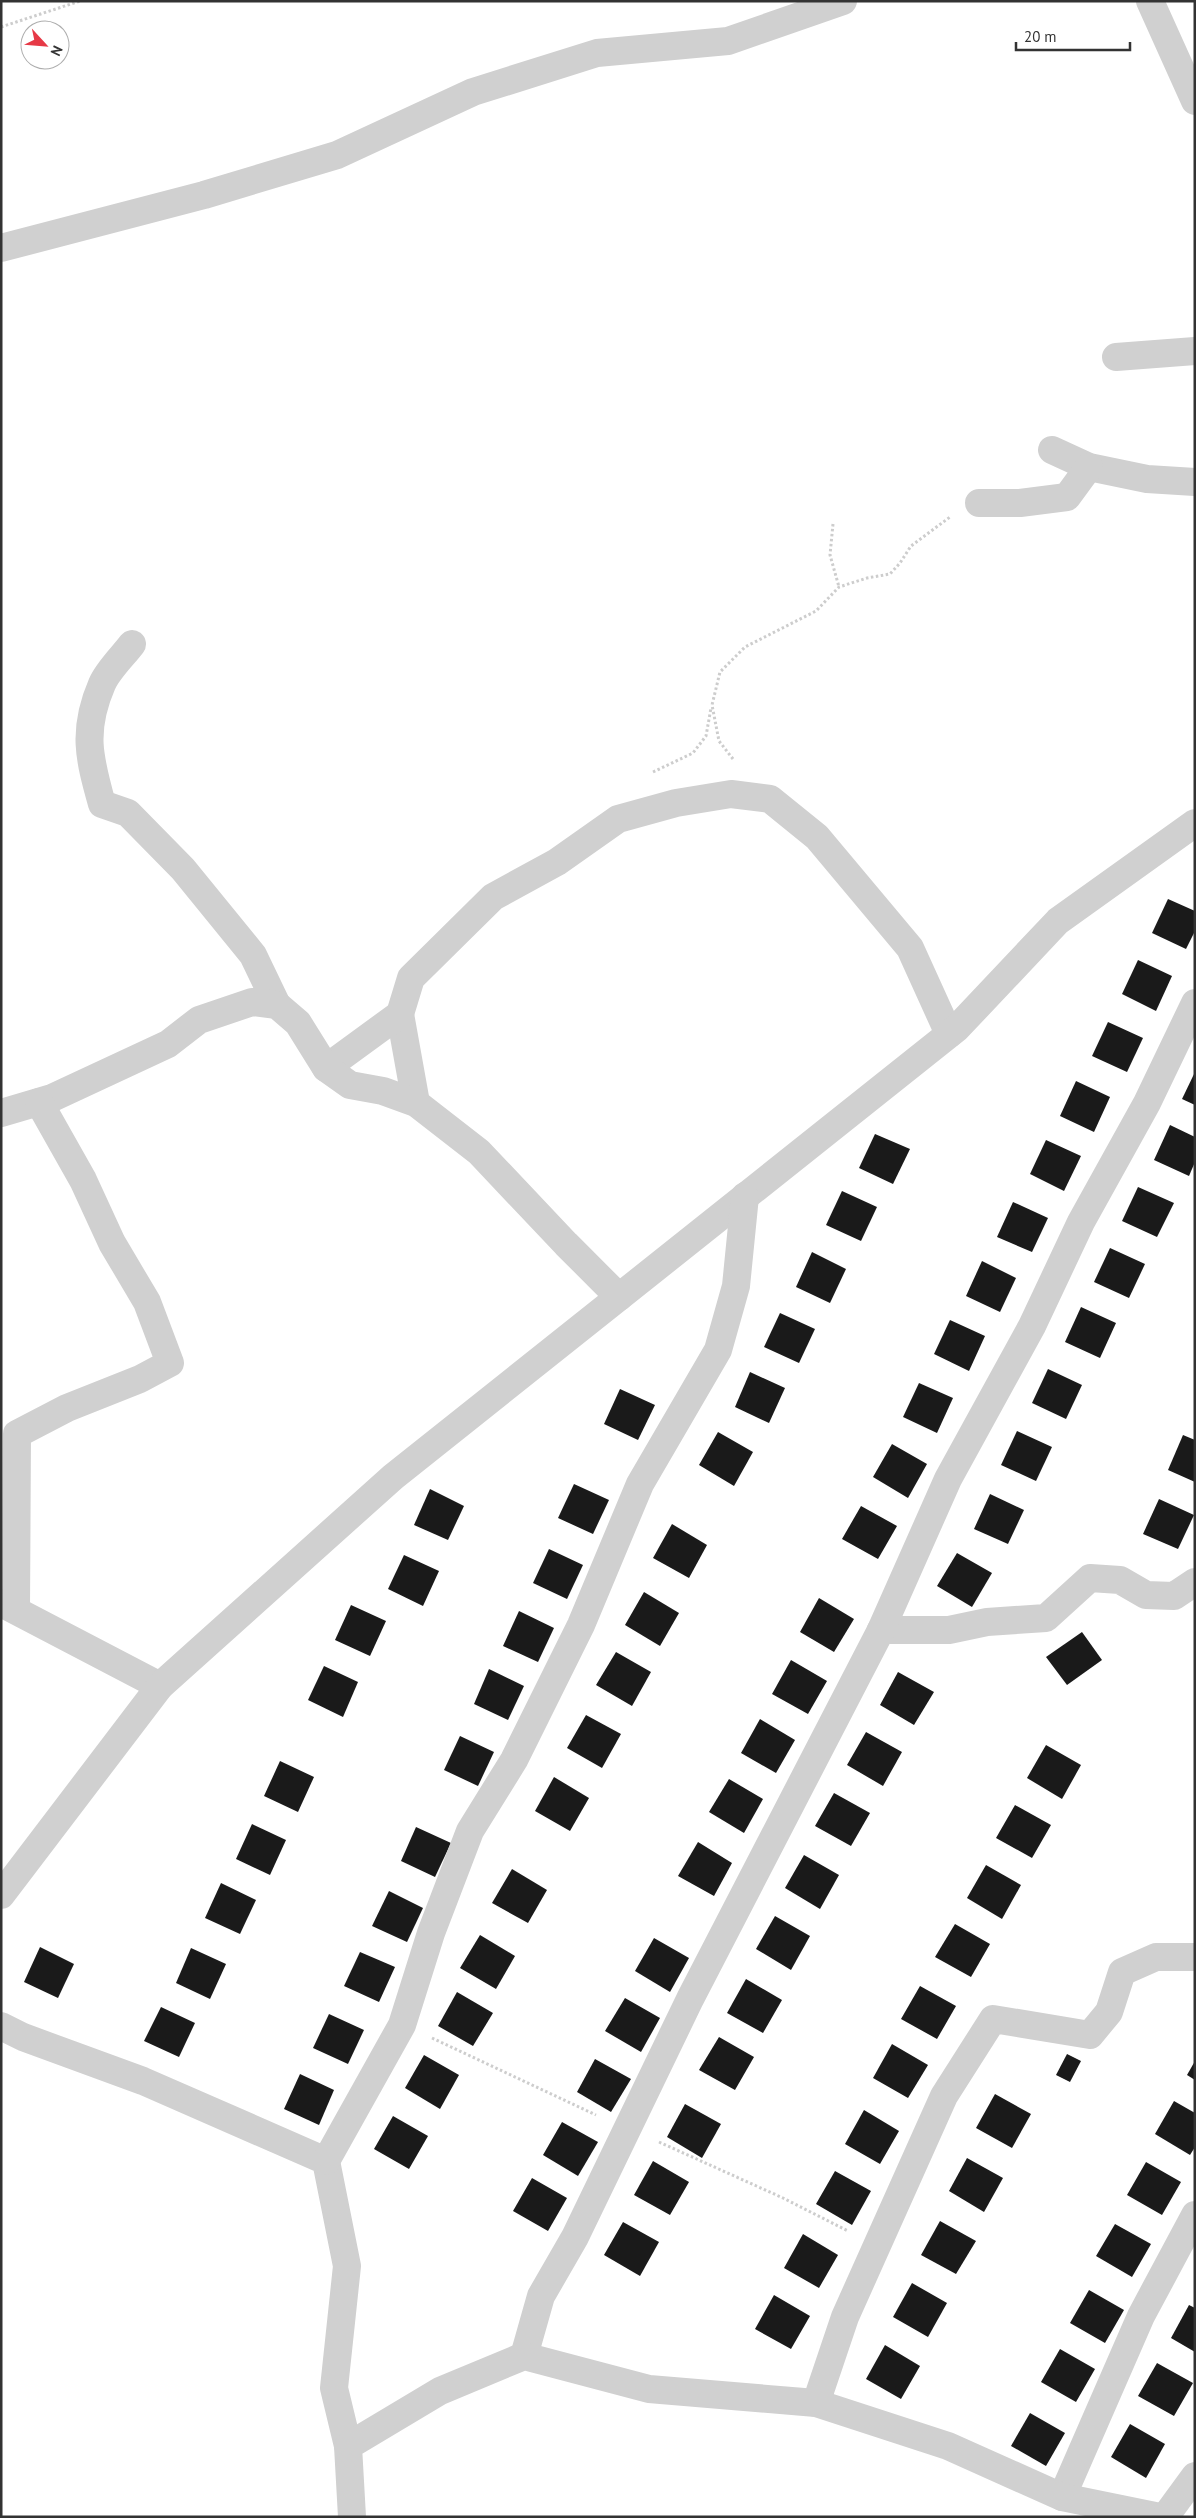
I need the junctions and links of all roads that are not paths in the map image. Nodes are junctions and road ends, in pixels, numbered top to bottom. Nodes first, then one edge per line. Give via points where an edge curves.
1 (843, 1) edge
2 (1150, 1) edge
3 (1195, 101) edge
4 (1, 248) edge
5 (1195, 351) edge
6 (1116, 357) dead end
7 (1052, 450) dead end
8 (1089, 467) junction
9 (1195, 482) edge
10 (979, 503) road end
11 (132, 644) dead end
12 (1195, 823) edge
13 (1195, 1003) edge
14 (277, 1004) junction
15 (400, 1014) junction
16 (949, 1034) junction
17 (326, 1068) junction
18 (39, 1102) junction
19 (416, 1103) junction
20 (1, 1113) edge
21 (745, 1196) junction
22 (619, 1297) junction
23 (1195, 1582) edge
24 (8, 1607) edge
25 (881, 1630) junction
26 (160, 1686) junction
27 (1, 1895) edge
28 (1195, 1957) edge
29 (1, 2026) edge
30 (326, 2161) junction
31 (1195, 2215) edge
32 (524, 2356) junction
33 (816, 2403) junction
34 (348, 2446) junction
35 (1195, 2476) edge
36 (1062, 2497) junction
37 (352, 2517) edge
38 (1160, 2517) edge
39 (1166, 2517) edge

1 - 4 street via 728,41 597,53 472,92 338,154 204,195
2 - 3 street
5 - 6 street
7 - 8 street
8 - 9 street via 1147,479
8 - 10 street via 1067,497 1028,503
11 - 14 street via 102,683 88,731 90,762 102,804 128,813 183,868 253,955
12 - 16 street via 1058,921
13 - 25 street via 1147,1103 1081,1222 1032,1326 948,1479
14 - 17 street via 298,1023
14 - 18 street via 252,1002 199,1020 168,1044
15 - 16 street via 411,978 493,896 557,862 618,819 676,803 731,794 770,799 817,837 910,948
15 - 17 street
15 - 19 street
16 - 21 street
17 - 19 street via 350,1085 383,1091
18 - 20 street
18 - 24 street via 83,1180 112,1243 147,1302 170,1363 140,1379 67,1408 17,1434
19 - 22 street via 480,1152
21 - 22 street
21 - 30 street via 736,1286 718,1350 640,1484 581,1625 514,1760 470,1831 431,1934 402,2025
22 - 26 street via 393,1477
23 - 25 street via 1174,1596 1146,1595 1120,1580 1090,1578 1046,1618 987,1622 949,1630
24 - 26 street
25 - 32 street via 690,1999 575,2237 541,2296
26 - 27 street
28 - 33 street via 1156,1957 1122,1972 1109,2012 1090,2035 993,2019 940,2105 845,2317
29 - 30 street via 143,2081
30 - 34 street via 347,2266 334,2388
31 - 36 street via 1141,2316
32 - 33 street via 649,2389
32 - 34 street via 440,2391
33 - 36 street via 948,2446
34 - 37 street
35 - 39 street
36 - 38 street

